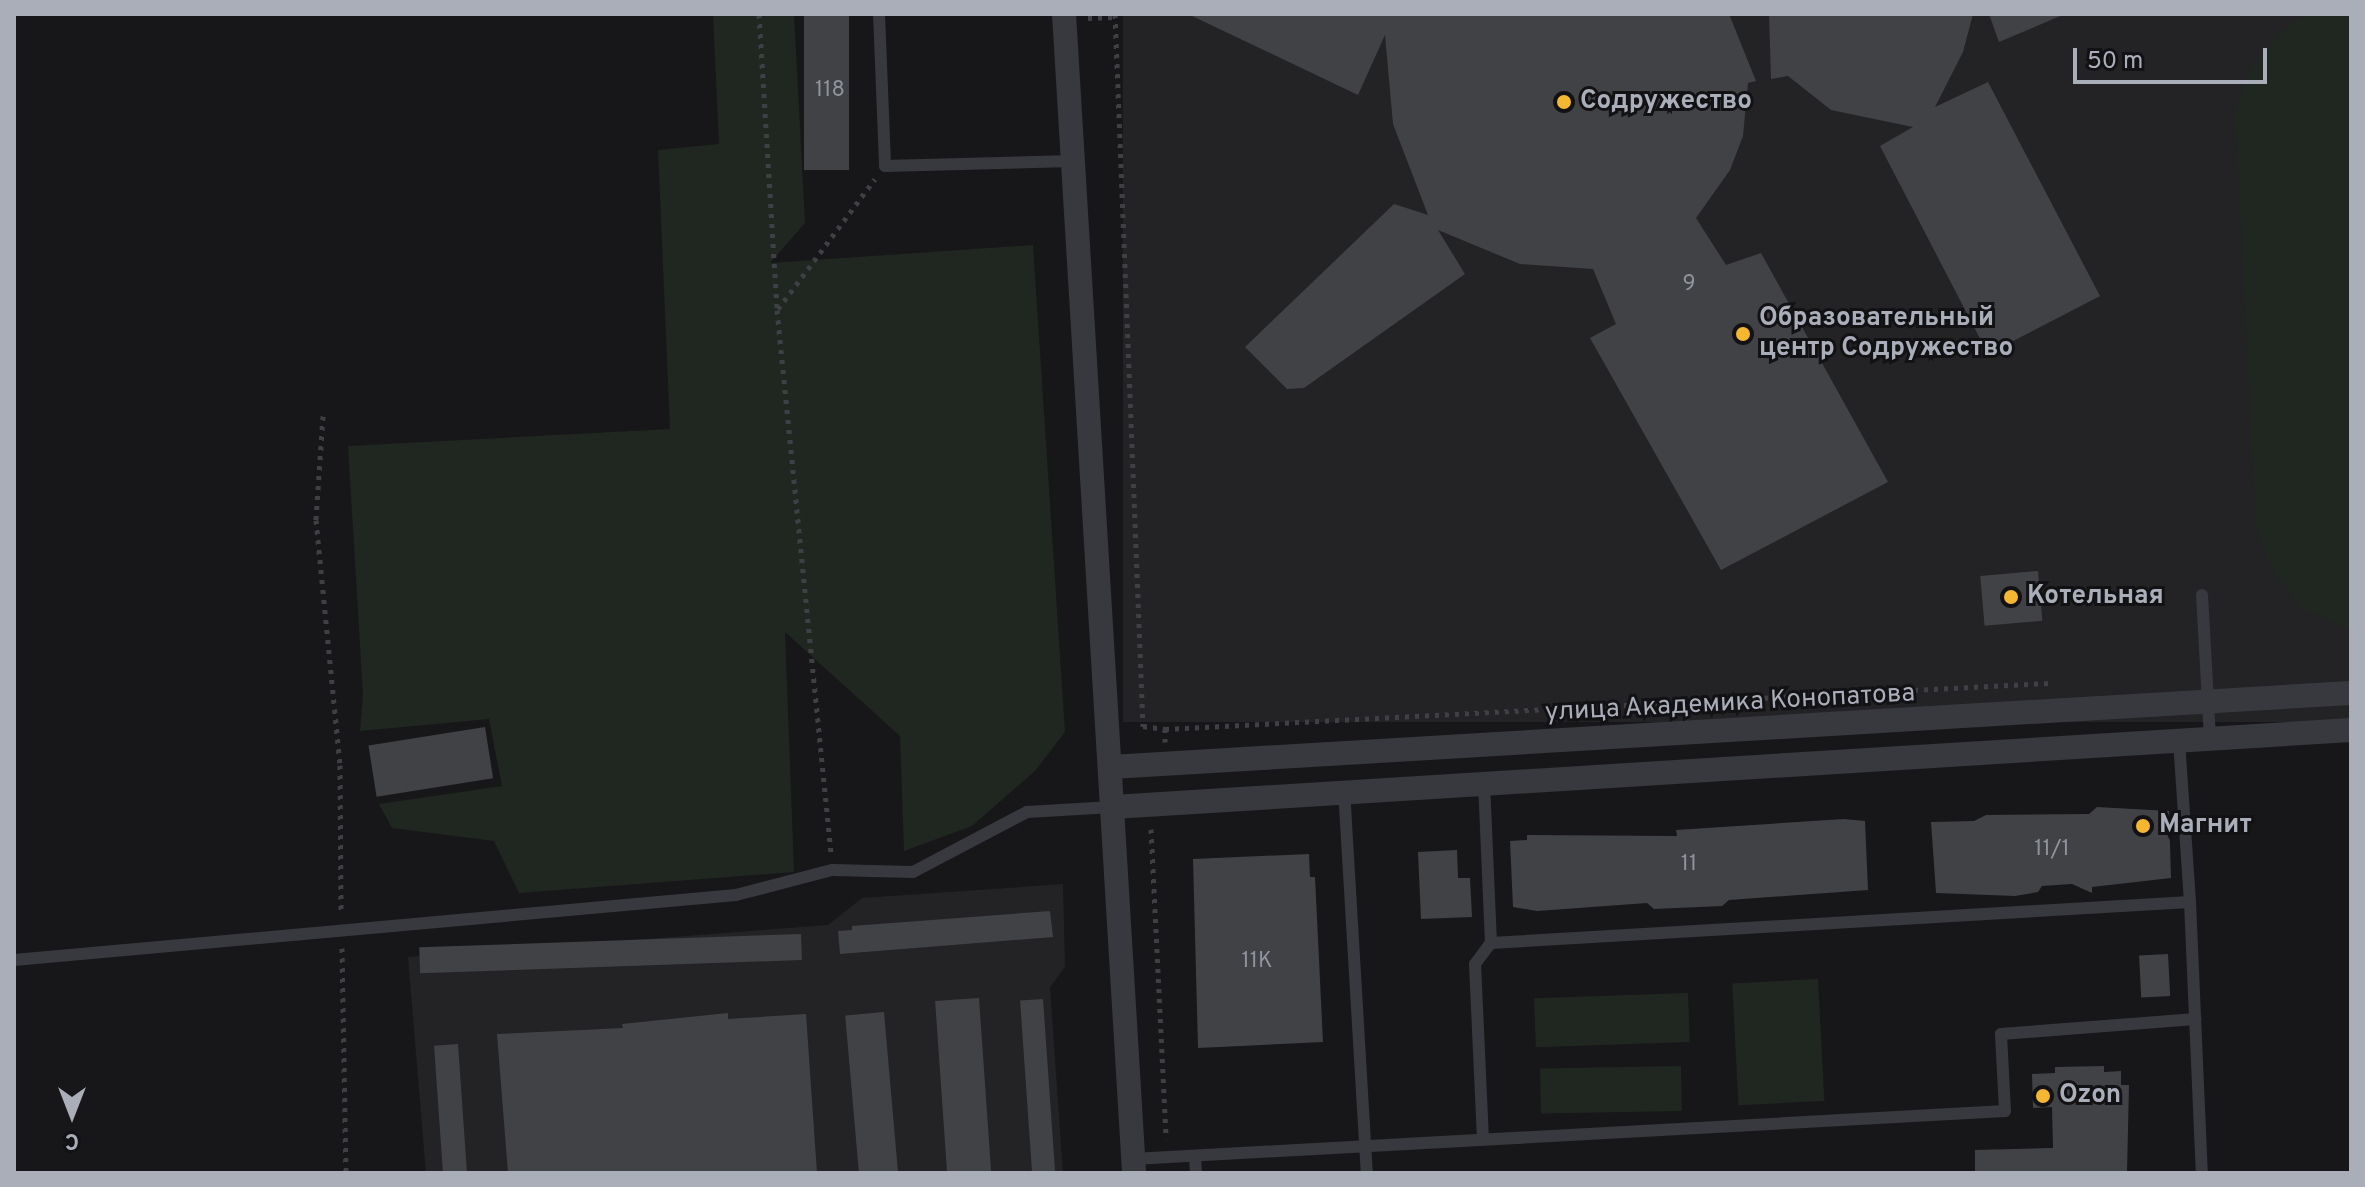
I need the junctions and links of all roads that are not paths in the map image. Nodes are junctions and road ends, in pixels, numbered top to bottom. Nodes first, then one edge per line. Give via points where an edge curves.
1 (879, 14) edge
2 (1064, 14) edge
3 (1072, 161) junction
4 (2202, 595) dead end
5 (2351, 693) edge
6 (2209, 703) junction
7 (2351, 730) edge
8 (2210, 738) junction
9 (2179, 740) junction
10 (1111, 767) junction
11 (1484, 780) junction
12 (1344, 789) junction
13 (1113, 807) junction
14 (2190, 902) junction
15 (1491, 943) junction
16 (14, 960) edge
17 (2195, 1019) junction
18 (1483, 1140) junction
19 (1366, 1147) junction
20 (1195, 1156) junction
21 (1134, 1166) edge
22 (1196, 1173) edge
23 (1367, 1173) edge
24 (2202, 1173) edge

1 - 3 lane via 885,166
2 - 3 street
3 - 10 street
4 - 6 lane
5 - 6 street, улица Академика Конопатова
6 - 8 lane
6 - 10 street, улица Академика Конопатова
7 - 8 street
8 - 9 street
9 - 11 street
9 - 14 lane
10 - 13 street
11 - 12 street
11 - 15 lane
12 - 13 street
12 - 19 lane
13 - 16 lane via 1027,812 913,872 832,870 736,895
13 - 21 street
14 - 15 lane
14 - 17 lane
15 - 18 lane via 1475,964
17 - 18 lane via 2001,1034 2005,1111
17 - 24 lane
18 - 19 lane
19 - 20 lane
19 - 23 lane
20 - 21 lane
20 - 22 lane

